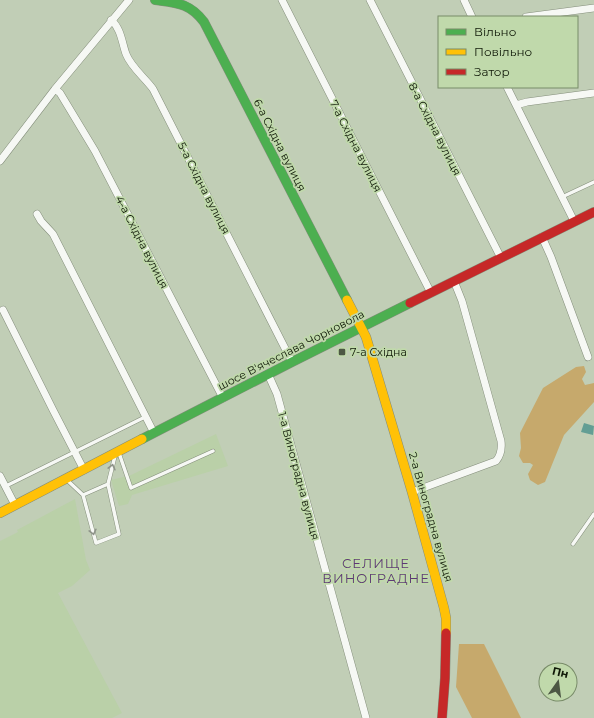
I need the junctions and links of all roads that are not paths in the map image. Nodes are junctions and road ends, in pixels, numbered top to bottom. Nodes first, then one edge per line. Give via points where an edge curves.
1 (129, 0) edge
2 (155, 0) edge
3 (282, 0) edge
4 (370, 0) edge
5 (464, 0) edge
6 (594, 8) edge
7 (472, 16) edge
8 (534, 16) edge
9 (112, 20) junction
10 (508, 88) edge
11 (55, 89) junction
12 (594, 92) edge
13 (516, 105) junction
14 (0, 161) edge
15 (594, 182) edge
16 (562, 197) junction
17 (594, 212) edge
18 (37, 214) dead end
19 (574, 221) junction
20 (542, 237) junction
21 (501, 258) junction
22 (454, 281) junction
23 (431, 293) junction
24 (2, 310) dead end
25 (361, 328) junction
26 (588, 357) dead end
27 (292, 362) junction
28 (268, 374) junction
29 (224, 398) junction
30 (145, 417) junction
31 (154, 433) junction
32 (75, 451) junction
33 (213, 451) dead end
34 (117, 452) junction
35 (84, 470) junction
36 (0, 476) edge
37 (66, 479) junction
38 (108, 484) junction
39 (6, 486) junction
40 (412, 492) junction
41 (84, 495) junction
42 (15, 505) junction
43 (0, 513) edge
44 (594, 514) edge
45 (573, 544) dead end
46 (366, 718) edge
47 (442, 718) edge

1 - 9 street
2 - 25 street, 6-а Східна вулиця via 178,3 198,12
3 - 23 street, 7-а Східна вулиця
4 - 21 street, 8-а Східна вулиця
5 - 7 street
6 - 8 street
9 - 11 street
9 - 27 street, 5-а Східна вулиця via 117,26 130,62 153,89
10 - 13 street
11 - 14 street
11 - 29 street, 4-а Східна вулиця via 60,93 95,151
12 - 13 street
13 - 16 street
15 - 16 lane
16 - 19 street
17 - 19 street, шосе В'ячеслава Чорновола
18 - 30 street via 53,234
19 - 20 street, шосе В'ячеслава Чорновола
20 - 21 street, шосе В'ячеслава Чорновола
20 - 26 street
21 - 22 street, шосе В'ячеслава Чорновола
22 - 23 street, шосе В'ячеслава Чорновола
22 - 40 street via 462,300 502,447 496,461
23 - 25 street, шосе В'ячеслава Чорновола
24 - 32 street
25 - 27 street, шосе В'ячеслава Чорновола
25 - 40 street, 2-а Виноградна вулиця via 370,346
27 - 28 street, шосе В'ячеслава Чорновола
28 - 29 street, шосе В'ячеслава Чорновола
28 - 46 street, 1-а Виноградна вулиця via 277,394
29 - 31 street, шосе В'ячеслава Чорновола
30 - 31 street
30 - 32 lane
31 - 34 street, шосе В'ячеслава Чорновола
32 - 35 street
32 - 39 lane
33 - 34 lane via 131,488
34 - 35 street, шосе В'ячеслава Чорновола
38 -> 34 lane
35 - 37 street, шосе В'ячеслава Чорновола
36 - 39 street
37 - 41 lane
37 - 42 street, шосе В'ячеслава Чорновола
38 - 41 lane
41 -> 38 lane via 96,543 119,534
39 - 42 street
40 - 47 street, 2-а Виноградна вулиця via 446,618
42 - 43 street, шосе В'ячеслава Чорновола
44 - 45 lane

